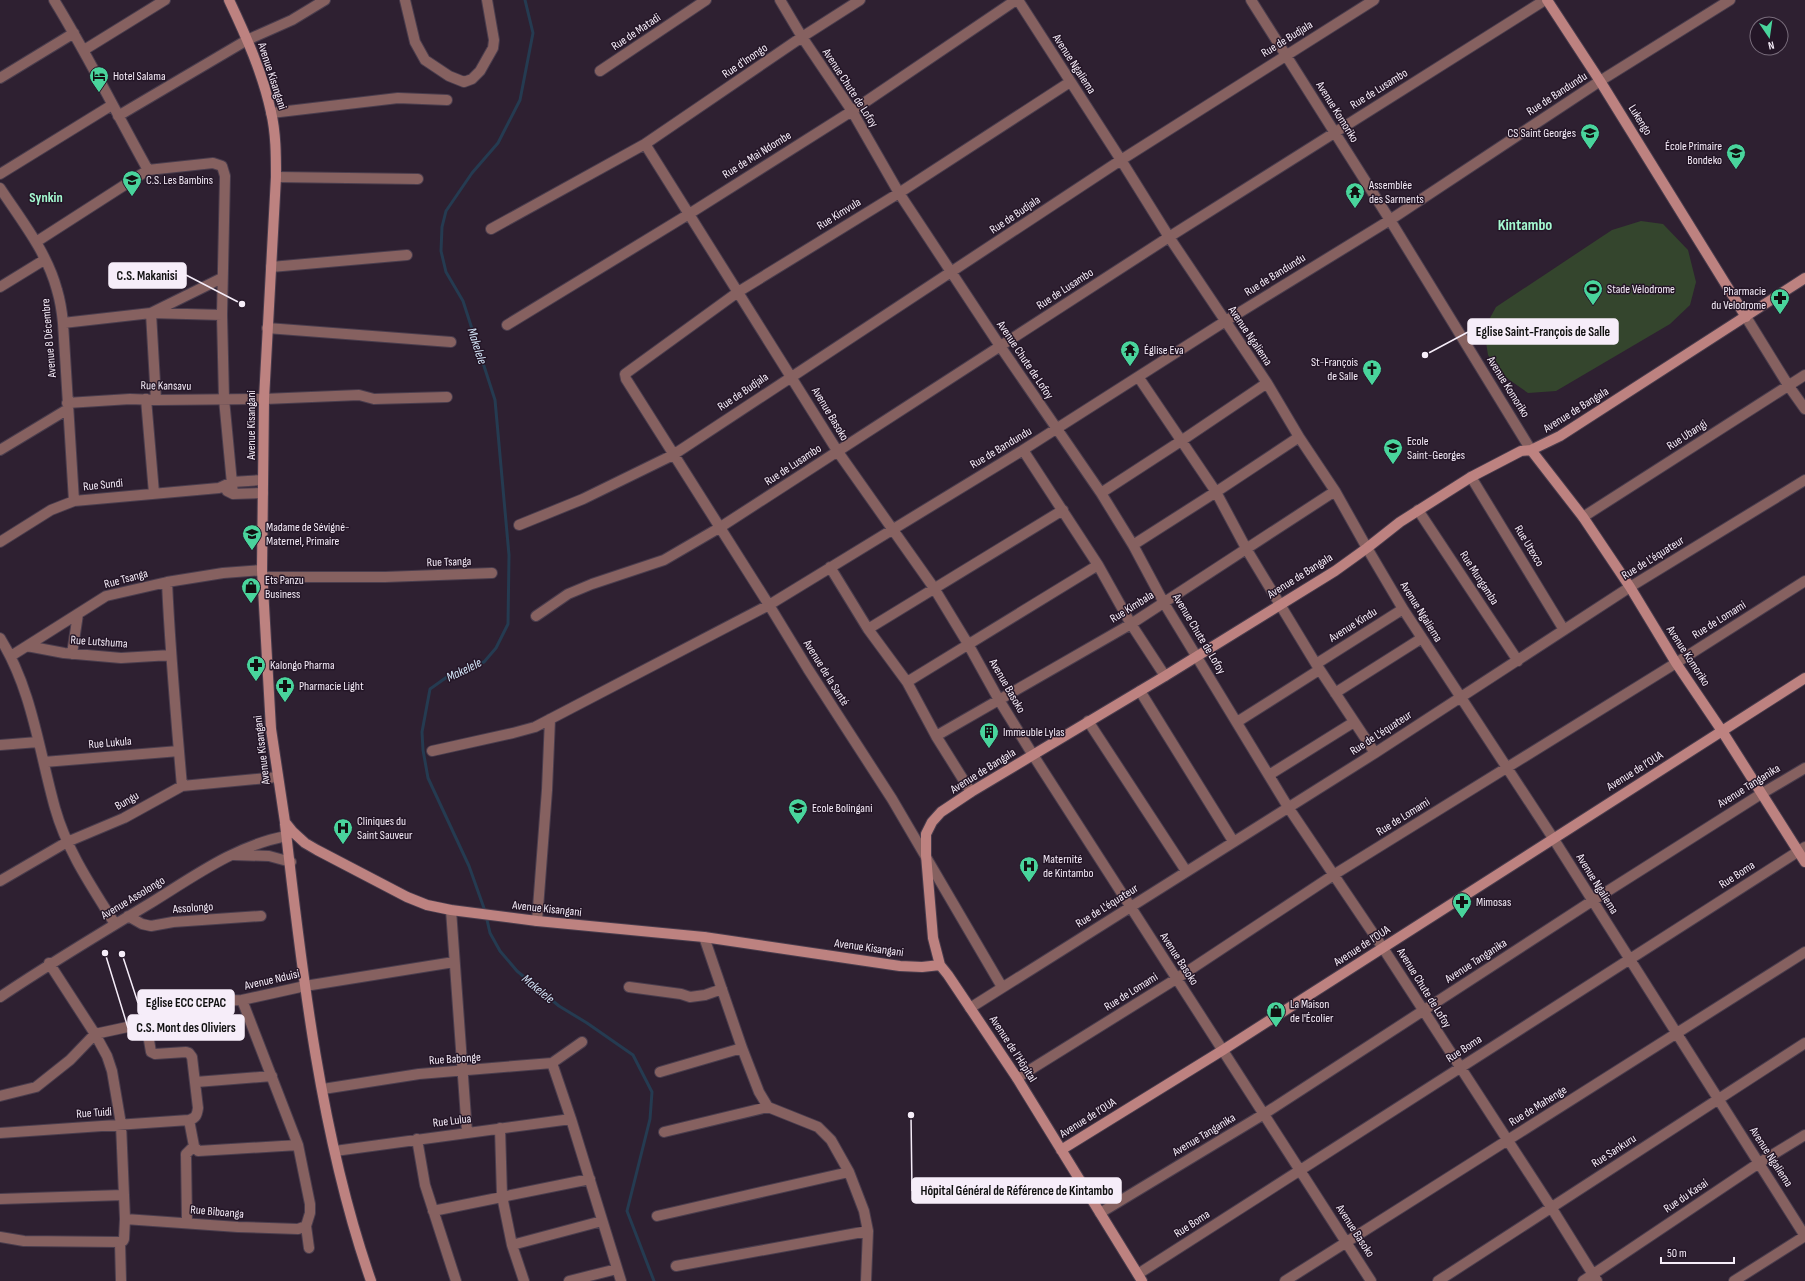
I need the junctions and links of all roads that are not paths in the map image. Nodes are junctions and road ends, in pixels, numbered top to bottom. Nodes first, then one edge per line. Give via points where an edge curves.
1 (54, 0) edge
2 (165, 0) edge
3 (229, 0) edge
4 (325, 0) edge
5 (405, 0) edge
6 (488, 0) edge
7 (706, 0) edge
8 (780, 0) edge
9 (860, 0) edge
10 (1017, 0) edge
11 (1251, 0) edge
12 (1374, 0) edge
13 (1546, 0) edge
14 (1730, 0) edge
15 (74, 33) junction
16 (802, 37) junction
17 (247, 40) junction
18 (84, 50) junction
19 (1285, 55) junction
20 (600, 71) dead end
21 (0, 78) edge
22 (1600, 81) junction
23 (1070, 82) junction
24 (447, 100) dead end
25 (112, 105) junction
26 (852, 111) junction
27 (271, 113) junction
28 (118, 116) junction
29 (1334, 132) junction
30 (645, 144) junction
31 (1121, 160) junction
32 (148, 170) junction
33 (0, 174) edge
34 (276, 177) junction
35 (418, 179) dead end
36 (0, 188) edge
37 (899, 193) junction
38 (689, 214) junction
39 (1390, 220) junction
40 (491, 229) dead end
41 (1169, 237) junction
42 (36, 242) junction
43 (407, 255) dead end
44 (44, 260) junction
45 (271, 267) junction
46 (952, 273) junction
47 (222, 278) junction
48 (1805, 278) edge
49 (0, 287) edge
50 (738, 292) junction
51 (151, 313) junction
52 (222, 315) junction
53 (1746, 317) junction
54 (1224, 322) junction
55 (63, 323) junction
56 (507, 325) dead end
57 (267, 328) junction
58 (451, 342) dead end
59 (1000, 346) junction
60 (625, 374) joint
61 (791, 376) junction
62 (1805, 376) edge
63 (1138, 378) junction
64 (1267, 383) junction
65 (1788, 385) junction
66 (446, 397) dead end
67 (264, 399) junction
68 (151, 400) junction
69 (224, 400) junction
70 (67, 406) junction
71 (1805, 409) edge
72 (1056, 430) junction
73 (1299, 437) junction
74 (1182, 441) junction
75 (0, 450) edge
76 (1023, 450) junction
77 (1531, 450) junction
78 (838, 452) junction
79 (673, 455) junction
80 (1471, 477) junction
81 (264, 480) junction
82 (1805, 480) edge
83 (232, 482) junction
84 (220, 488) junction
85 (1335, 491) junction
86 (1216, 492) junction
87 (154, 493) junction
88 (1101, 493) junction
89 (233, 494) junction
90 (263, 494) junction
91 (74, 501) junction
92 (1063, 510) junction
93 (1418, 510) junction
94 (1583, 517) junction
95 (519, 525) dead end
96 (719, 528) junction
97 (893, 529) junction
98 (0, 542) edge
99 (1133, 545) junction
100 (1367, 548) junction
101 (1247, 550) junction
102 (1098, 566) junction
103 (830, 567) junction
104 (262, 573) junction
105 (492, 573) dead end
106 (1805, 581) edge
107 (166, 582) junction
108 (1630, 587) junction
109 (934, 588) junction
110 (1164, 603) junction
111 (1281, 604) junction
112 (769, 605) junction
113 (1403, 608) junction
114 (78, 614) junction
115 (536, 616) dead end
116 (1131, 624) junction
117 (868, 629) junction
118 (1564, 630) junction
119 (1422, 638) junction
120 (1, 641) edge
121 (968, 644) junction
122 (27, 646) junction
123 (72, 654) junction
124 (171, 655) junction
125 (1197, 655) junction
126 (11, 656) junction
127 (1518, 661) junction
128 (1676, 663) junction
129 (1318, 667) junction
130 (1165, 676) junction
131 (1805, 678) edge
132 (907, 682) junction
133 (1140, 691) junction
134 (1335, 693) junction
135 (1460, 696) junction
136 (999, 700) junction
137 (550, 719) junction
138 (1088, 721) junction
139 (1237, 722) junction
140 (1354, 722) junction
141 (1722, 731) junction
142 (936, 736) junction
143 (38, 742) junction
144 (0, 745) edge
145 (179, 751) junction
146 (432, 751) dead end
147 (1375, 753) junction
148 (1033, 756) junction
149 (44, 762) junction
150 (1506, 768) junction
151 (1805, 768) edge
152 (1269, 775) junction
153 (278, 777) junction
154 (182, 786) junction
155 (971, 792) junction
156 (1761, 794) junction
157 (1288, 807) junction
158 (285, 822) junction
159 (287, 836) junction
160 (1553, 838) junction
161 (1233, 841) junction
162 (67, 842) junction
163 (1801, 849) edge
164 (231, 855) junction
165 (926, 855) junction
166 (291, 862) junction
167 (1805, 862) edge
168 (1186, 871) junction
169 (1335, 874) junction
170 (0, 881) edge
171 (1592, 901) junction
172 (1131, 907) junction
173 (451, 910) junction
174 (128, 916) junction
175 (261, 916) dead end
176 (537, 921) junction
177 (115, 924) junction
178 (704, 937) junction
179 (1383, 948) junction
180 (1805, 952) edge
181 (1630, 959) junction
182 (454, 962) junction
183 (50, 963) junction
184 (940, 965) junction
185 (1176, 979) junction
186 (305, 986) junction
187 (629, 987) dead end
188 (1002, 987) junction
189 (722, 989) junction
190 (0, 997) edge
191 (242, 1000) junction
192 (970, 1008) junction
193 (1422, 1011) junction
194 (146, 1023) junction
195 (95, 1034) junction
196 (1676, 1034) junction
197 (582, 1042) dead end
198 (1805, 1043) edge
199 (742, 1048) junction
200 (1223, 1050) junction
201 (552, 1063) junction
202 (1460, 1068) junction
203 (462, 1072) junction
204 (660, 1072) dead end
205 (272, 1076) junction
206 (1017, 1078) junction
207 (196, 1082) junction
208 (323, 1088) junction
209 (0, 1096) edge
210 (1718, 1100) junction
211 (768, 1107) junction
212 (1264, 1114) junction
213 (571, 1119) junction
214 (189, 1120) junction
215 (121, 1124) junction
216 (500, 1128) junction
217 (468, 1132) junction
218 (664, 1132) dead end
219 (0, 1133) edge
220 (1805, 1135) edge
221 (417, 1139) junction
222 (1507, 1141) junction
223 (298, 1145) junction
224 (194, 1146) junction
225 (1061, 1150) junction
226 (335, 1151) junction
227 (1760, 1163) junction
228 (1300, 1170) junction
229 (849, 1172) junction
230 (590, 1179) junction
231 (123, 1195) junction
232 (502, 1196) junction
233 (0, 1199) edge
234 (1551, 1207) junction
235 (433, 1211) junction
236 (1100, 1213) junction
237 (657, 1216) dead end
238 (125, 1219) junction
239 (602, 1221) junction
240 (187, 1222) junction
241 (306, 1226) junction
242 (868, 1231) junction
243 (1805, 1236) edge
244 (0, 1238) edge
245 (122, 1242) junction
246 (1347, 1243) junction
247 (512, 1245) junction
248 (309, 1248) dead end
249 (676, 1266) dead end
250 (617, 1269) junction
251 (1140, 1278) edge
252 (1595, 1278) edge
253 (121, 1281) edge
254 (371, 1281) edge
255 (456, 1281) edge
256 (524, 1281) edge
257 (569, 1281) edge
258 (620, 1281) edge
259 (866, 1281) edge
260 (1285, 1281) edge
261 (1371, 1281) edge
262 (1438, 1281) edge
263 (1583, 1281) edge
264 (1734, 1281) edge

1 - 15 street
2 - 18 street
3 - 17 street, Avenue Kisangani
4 - 17 street via 292,20
5 - 6 street via 415,42 425,60 449,76 464,82 472,79 480,71 493,48
7 - 20 street, Rue de Matadi
8 - 16 street, Avenue Chute de Lofoy
9 - 16 street, Rue d'Inongo
10 - 23 street, Avenue Ngaliema
10 - 26 street, Rue de Mai Ndombe
11 - 19 street, Avenue Komoriko
12 - 19 street, Rue de Budjala
13 - 22 street, Lukengo
13 - 29 street, Rue de Lusambo
14 - 22 street, Rue de Bandundu
15 - 18 street
15 - 21 street
16 - 26 street, Avenue Chute de Lofoy
16 - 30 street, Rue d'Inongo
17 - 27 street, Avenue Kisangani
17 - 28 street
18 - 25 street
19 - 29 street, Avenue Komoriko
19 - 31 street, Rue de Budjala
22 - 39 street, Rue de Bandundu
22 - 53 street, Lukengo
23 - 31 street, Avenue Ngaliema
23 - 37 street, Rue Kimvula
24 - 27 street via 398,98
25 - 28 street
25 - 33 street
26 - 37 street, Avenue Chute de Lofoy
26 - 38 street, Rue de Mai Ndombe
27 - 34 street, Avenue Kisangani
28 - 32 street
29 - 39 street, Avenue Komoriko
29 - 41 street, Rue de Lusambo
30 - 38 street, Avenue Basoko
30 - 40 street, Rue d'Inongo
31 - 41 street, Avenue Ngaliema
31 - 46 street, Rue de Budjala
32 - 42 street
32 - 47 street via 213,163 222,166 225,176
34 - 35 street
34 - 45 street, Avenue Kisangani
36 - 42 street, Avenue 8 Décembre
37 - 46 street, Avenue Chute de Lofoy
37 - 50 street, Rue Kimvula
38 - 50 street, Avenue Basoko
38 - 56 street, Rue de Mai Ndombe
39 - 54 street, Rue de Bandundu
39 - 77 street, Avenue Komoriko
41 - 54 street, Avenue Ngaliema
41 - 59 street, Rue de Lusambo
42 - 44 street, Avenue 8 Décembre
43 - 45 street
44 - 49 street
44 - 55 street, Avenue 8 Décembre via 57,289
45 - 57 street, Avenue Kisangani
46 - 59 street, Avenue Chute de Lofoy
46 - 61 street, Rue de Budjala
47 - 51 street
47 - 52 street
48 - 53 street, Avenue de Bangala
50 - 60 street, Rue Kimvula
50 - 61 street, Avenue Basoko
51 - 52 street
51 - 55 street
51 - 68 street
52 - 69 street
53 - 65 street
53 - 77 street, Avenue de Bangala via 1560,436
54 - 63 street, Rue de Bandundu
54 - 64 street, Avenue Ngaliema
55 - 70 street, Avenue 8 Décembre
57 - 58 street
57 - 67 street, Avenue Kisangani
59 - 72 street, Avenue Chute de Lofoy
59 - 78 street, Rue de Lusambo
60 - 79 street, Avenue de la Santé
61 - 78 street, Avenue Basoko
61 - 79 street, Rue de Budjala
62 - 65 street, Rue Ubangi
63 - 72 street, Rue de Bandundu
63 - 74 street
64 - 73 street, Avenue Ngaliema
64 - 74 street
65 - 71 street
65 - 94 street, Rue Ubangi
66 - 67 street, Rue Kansavu via 374,398 359,394
67 - 69 street, Rue Kansavu
67 - 81 street, Avenue Kisangani
68 - 69 street, Rue Kansavu
68 - 70 street, Rue Kansavu
68 - 87 street
69 - 83 street
70 - 75 street, Rue Kansavu
70 - 91 street, Avenue 8 Décembre
72 - 76 street, Rue de Bandundu
72 - 88 street, Avenue Chute de Lofoy
73 - 85 street, Avenue Ngaliema
73 - 86 street
74 - 86 street
74 - 88 street
76 - 92 street
76 - 97 street, Rue de Bandundu
77 - 80 street, Avenue de Bangala via 1521,451
77 - 94 street, Avenue Komoriko
78 - 96 street, Rue de Lusambo
78 - 97 street, Avenue Basoko
79 - 95 street, Rue de Budjala via 583,499
79 - 96 street, Avenue de la Santé
80 - 93 street, Avenue de Bangala
80 - 118 street, Rue Utexco
81 - 83 street, Rue Sundi
81 - 90 street, Avenue Kisangani
82 - 108 street, Rue de L'équateur
83 - 84 street, Rue Sundi
83 - 89 street
84 - 87 street, Rue Sundi
84 - 89 street, Rue Sundi
85 - 100 street, Avenue Ngaliema
85 - 101 street, Rue Kimbala
86 - 99 street
86 - 101 street
87 - 91 street, Rue Sundi
88 - 99 street, Avenue Chute de Lofoy
89 - 90 street, Rue Sundi
90 - 104 street, Avenue Kisangani
91 - 98 street, Rue Sundi via 43,515
92 - 102 street
92 - 109 street
93 - 100 street, Avenue de Bangala
93 - 127 street, Rue Mungamba
94 - 108 street, Avenue Komoriko
96 - 112 street, Avenue de la Santé
96 - 115 street, Rue de Lusambo via 664,560 568,594
97 - 103 street, Rue de Bandundu
97 - 109 street, Avenue Basoko
99 - 110 street, Avenue Chute de Lofoy
100 - 111 street, Avenue de Bangala
100 - 113 street, Avenue Ngaliema
101 - 110 street, Rue Kimbala
101 - 111 street
102 - 116 street
102 - 121 street
103 - 112 street, Rue de Bandundu
103 - 117 street
104 - 105 street, Rue Tsanga via 380,577
104 - 107 street, Rue Tsanga via 224,573
104 - 153 street, Avenue Kisangani via 272,729
106 - 128 street, Rue de Lomami
107 - 114 street, Rue Tsanga via 106,596
107 - 124 street
108 - 118 street, Rue de L'équateur
108 - 128 street, Avenue Komoriko
109 - 117 street
109 - 121 street, Avenue Basoko
110 - 116 street, Rue Kimbala
110 - 125 street, Avenue Chute de Lofoy
111 - 125 street, Avenue de Bangala
111 - 129 street
112 - 137 street, Rue de Bandundu
112 - 165 street, Avenue de la Santé
113 - 119 street, Avenue Ngaliema
113 - 129 street, Avenue Kindu
114 - 122 street, Rue Tsanga
114 - 123 street
116 - 130 street
116 - 136 street, Rue Kimbala
117 - 132 street
118 - 127 street, Rue de L'équateur
119 - 134 street
119 - 135 street, Avenue Ngaliema
120 - 126 street
121 - 132 street
121 - 136 street, Avenue Basoko
122 - 123 street, Rue Lutshuma
122 - 126 street, Rue Tsanga
123 - 124 street, Rue Lutshuma via 121,658
124 - 145 street
125 - 130 street, Avenue de Bangala
125 - 139 street, Avenue Chute de Lofoy
126 - 143 street via 23,683
127 - 135 street, Rue de L'équateur
128 - 141 street, Avenue Komoriko
128 - 150 street, Rue de Lomami
129 - 134 street
129 - 139 street, Avenue Kindu
130 - 133 street, Avenue de Bangala
131 - 141 street, Avenue de l’OUA
132 - 142 street
133 - 138 street, Avenue de Bangala
133 - 161 street
134 - 140 street
135 - 147 street, Rue de L'équateur
135 - 150 street, Avenue Ngaliema
136 - 142 street, Rue Kimbala
136 - 148 street, Avenue Basoko
137 - 146 street, Rue de Bandundu via 513,734
137 - 176 street
138 - 148 street, Avenue de Bangala
138 - 168 street
139 - 152 street, Avenue Chute de Lofoy
140 - 147 street
140 - 152 street
141 - 156 street, Avenue Komoriko
141 - 160 street, Avenue de l’OUA
142 - 155 street
143 - 144 street
143 - 149 street
145 - 149 street, Rue Lukula
145 - 154 street
147 - 157 street, Rue de L'équateur
148 - 155 street, Avenue de Bangala
148 - 172 street, Avenue Basoko
149 - 162 street via 55,808
150 - 160 street, Avenue Ngaliema
150 - 169 street, Rue de Lomami
151 - 156 street, Avenue Tanganika
152 - 157 street, Avenue Chute de Lofoy
153 - 154 street, Bungu
153 - 158 street, Avenue Kisangani
154 - 162 street, Bungu via 124,818
155 - 165 street, Avenue de Bangala via 941,812 932,822 926,834
156 - 163 street, Avenue Komoriko
156 - 171 street, Avenue Tanganika
157 - 161 street, Rue de L'équateur
157 - 169 street, Avenue Chute de Lofoy
158 - 159 street
158 - 173 street, Avenue Kisangani via 305,843 369,878 427,905
159 - 164 street, Avenue Assolongo via 258,843
159 - 166 street
160 - 171 street, Avenue Ngaliema
160 - 179 street, Avenue de l’OUA
161 - 168 street, Rue de L'équateur
162 - 170 street, Bungu
162 - 177 street
163 - 167 street, Avenue Komoriko
163 - 181 street, Rue Boma
164 - 166 street via 269,856
164 - 174 street, Avenue Assolongo
165 - 184 street, Avenue de Bangala via 933,938
165 - 188 street, Avenue de la Santé
166 - 186 street
168 - 172 street, Rue de L'équateur
169 - 179 street, Avenue Chute de Lofoy
169 - 185 street, Rue de Lomami
171 - 181 street, Avenue Ngaliema
171 - 193 street, Avenue Tanganika
172 - 185 street, Avenue Basoko
172 - 188 street, Rue de L'équateur
173 - 176 street, Avenue Kisangani
173 - 182 street
174 - 175 street, Assolongo via 151,926
174 - 177 street, Avenue Assolongo
176 - 178 street, Avenue Kisangani
177 - 183 street, Avenue Assolongo
178 - 184 street, Avenue Kisangani via 900,966
178 - 189 street
179 - 193 street, Avenue Chute de Lofoy
179 - 200 street, Avenue de l’OUA
180 - 196 street, Rue de Mahenge
181 - 196 street, Avenue Ngaliema
181 - 202 street, Rue Boma
182 - 186 street, Avenue Nduisi
182 - 203 street
183 - 190 street, Avenue Assolongo
183 - 195 street
184 - 192 street, Avenue de l’Hôpital
185 - 200 street, Avenue Basoko
185 - 206 street, Rue de Lomami
186 - 191 street, Avenue Nduisi
186 - 208 street
187 - 189 street via 690,997
188 - 192 street, Rue de L'équateur
189 - 199 street
191 - 194 street, Avenue Nduisi via 206,1001 175,1010
191 - 205 street
192 - 206 street, Avenue de l’Hôpital
193 - 202 street, Avenue Chute de Lofoy
193 - 212 street, Avenue Tanganika
194 - 195 street, Avenue Nduisi
194 - 207 street via 152,1052 189,1053
195 - 209 street via 70,1060 36,1087
195 - 215 street via 110,1063
196 - 210 street, Avenue Ngaliema
196 - 222 street, Rue de Mahenge
197 - 201 street, Rue Babonge
198 - 210 street, Rue Sankuru
199 - 204 street
199 - 211 street via 759,1092
200 - 212 street, Avenue Basoko
200 - 225 street, Avenue de l’OUA
201 - 203 street, Rue Babonge
201 - 213 street
202 - 222 street, Avenue Chute de Lofoy
202 - 228 street, Rue Boma
203 - 208 street, Rue Babonge via 419,1074
203 - 217 street
205 - 207 street
205 - 223 street
206 - 225 street, Avenue de l’Hôpital
207 - 214 street via 197,1115
208 - 226 street
210 - 227 street, Avenue Ngaliema
210 - 234 street, Rue Sankuru
211 - 218 street
211 - 229 street via 818,1127 831,1140
212 - 228 street, Avenue Basoko
212 - 236 street, Avenue Tanganika
213 - 216 street, Rue Lulua
213 - 230 street
214 - 215 street, Rue Tuidi
214 - 224 street
215 - 219 street, Rue Tuidi
215 - 231 street
216 - 217 street, Rue Lulua
216 - 232 street
217 - 221 street, Rue Lulua
220 - 227 street, Rue du Kasai
221 - 226 street, Rue Lulua
221 - 235 street via 423,1176
222 - 234 street, Avenue Chute de Lofoy
222 - 246 street, Rue de Mahenge
223 - 224 street via 206,1151 198,1150
223 - 241 street via 310,1204
224 - 240 street via 186,1154
225 - 236 street, Avenue de l’OUA
226 - 254 street via 358,1242
227 - 243 street, Avenue Ngaliema
227 - 252 street, Rue du Kasai
228 - 246 street, Avenue Basoko
228 - 251 street, Rue Boma
229 - 237 street
229 - 242 street via 864,1210
230 - 232 street
230 - 239 street
231 - 233 street
231 - 238 street
232 - 235 street
232 - 247 street
234 - 252 street, Avenue Chute de Lofoy
234 - 262 street, Rue Sankuru
235 - 255 street
236 - 251 street, Avenue de l’OUA
238 - 240 street, Rue Biboanga
238 - 245 street
239 - 247 street
239 - 250 street
240 - 241 street, Rue Biboanga via 238,1227 298,1229
241 - 248 street
242 - 249 street
242 - 259 street
243 - 264 street
244 - 245 street via 24,1241
245 - 253 street
246 - 260 street, Rue de Mahenge
246 - 261 street, Avenue Basoko
247 - 256 street
250 - 257 street
250 - 258 street
252 - 263 street, Rue du Kasai

